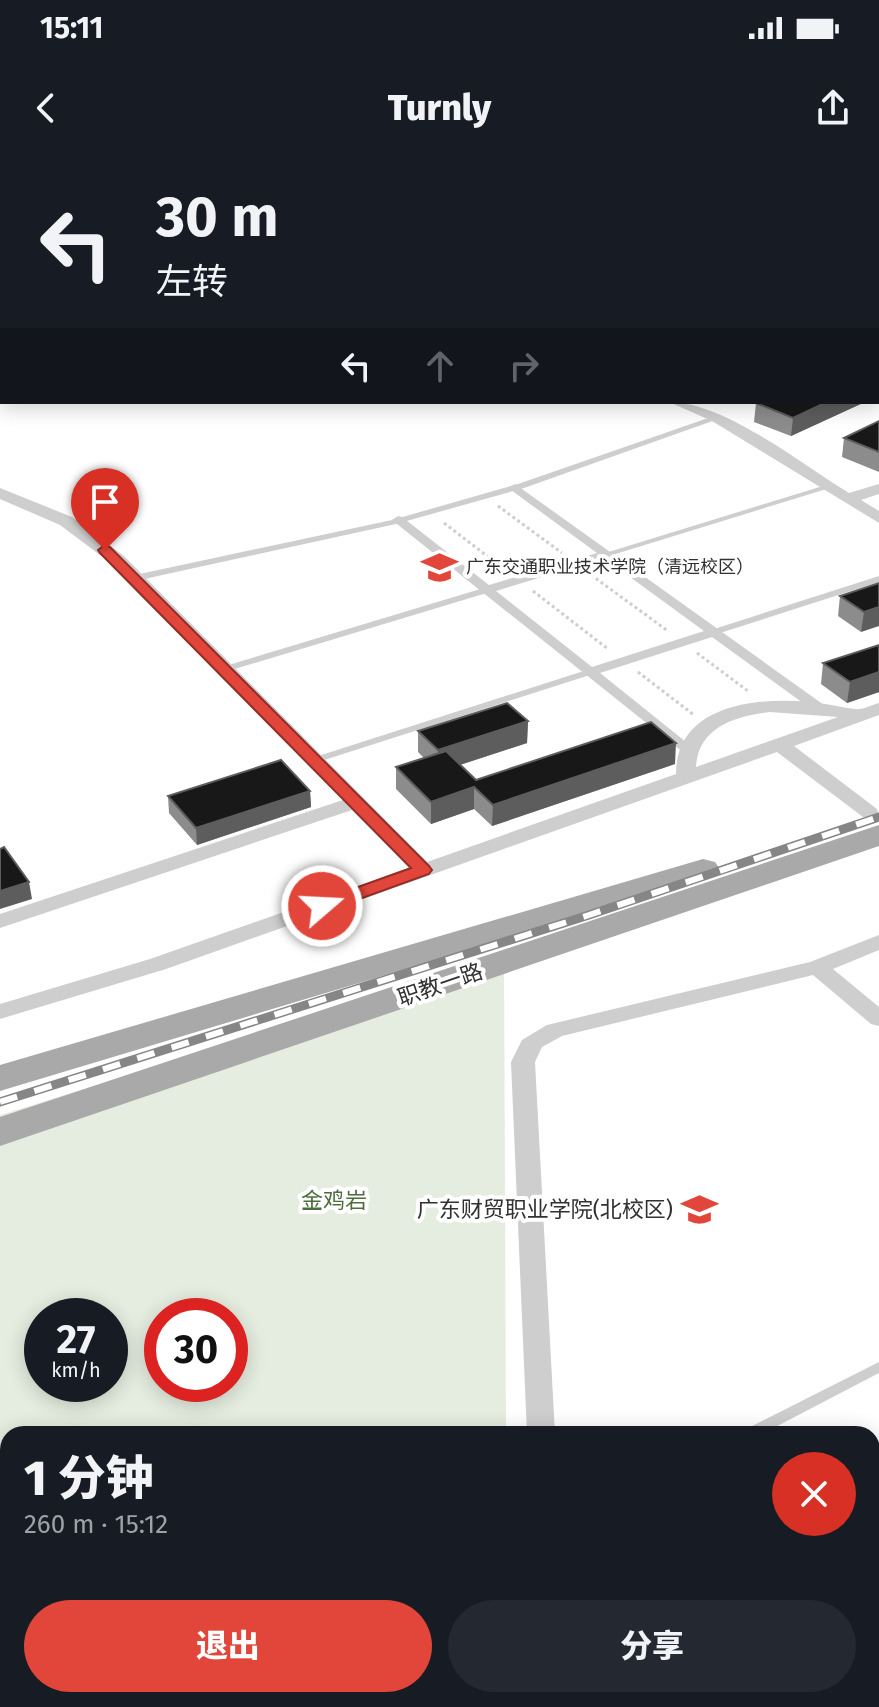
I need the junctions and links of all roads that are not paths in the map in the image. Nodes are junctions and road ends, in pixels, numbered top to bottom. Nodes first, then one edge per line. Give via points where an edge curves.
1 (682, 404) edge
2 (717, 418) junction
3 (829, 487) junction
4 (515, 488) junction
5 (879, 489) edge
6 (0, 493) edge
7 (849, 498) junction
8 (879, 518) edge
9 (398, 520) junction
10 (606, 554) junction
11 (135, 578) junction
12 (879, 579) edge
13 (487, 590) junction
14 (714, 632) junction
15 (225, 669) junction
16 (590, 672) junction
17 (819, 708) junction
18 (869, 712) edge
19 (780, 744) junction
20 (689, 750) junction
21 (315, 760) junction
22 (686, 777) junction
23 (356, 802) junction
24 (876, 819) edge
25 (423, 870) junction
26 (0, 921) edge
27 (879, 942) edge
28 (817, 967) junction
29 (0, 1012) edge
30 (879, 1019) edge
31 (0, 1078) edge
32 (0, 1132) edge
33 (879, 1367) edge
34 (541, 1426) edge
35 (765, 1426) edge

1 - 2 street
2 - 3 street
2 - 4 lane
3 - 7 street
3 - 10 lane
4 - 9 lane
4 - 10 street
5 - 7 street
6 - 11 street via 66,521
7 - 8 street
9 - 11 lane
9 - 13 street
10 - 13 street
10 - 14 street
11 - 15 street
12 - 14 lane
13 - 15 lane
13 - 16 street
14 - 16 street
14 - 17 street
15 - 21 street
16 - 20 street
16 - 21 lane
17 - 18 street
17 - 20 street via 770,706 734,714 708,727
18 - 19 street
19 - 22 street
19 - 24 street
20 - 22 street
21 - 23 street
22 - 25 street
23 - 25 street
23 - 26 street
24 - 31 main road, 职教一路
24 - 32 main road, 职教一路
25 - 29 street via 158,964
27 - 28 street
28 - 30 street
28 - 34 street via 555,1030 526,1048
33 - 35 lane

